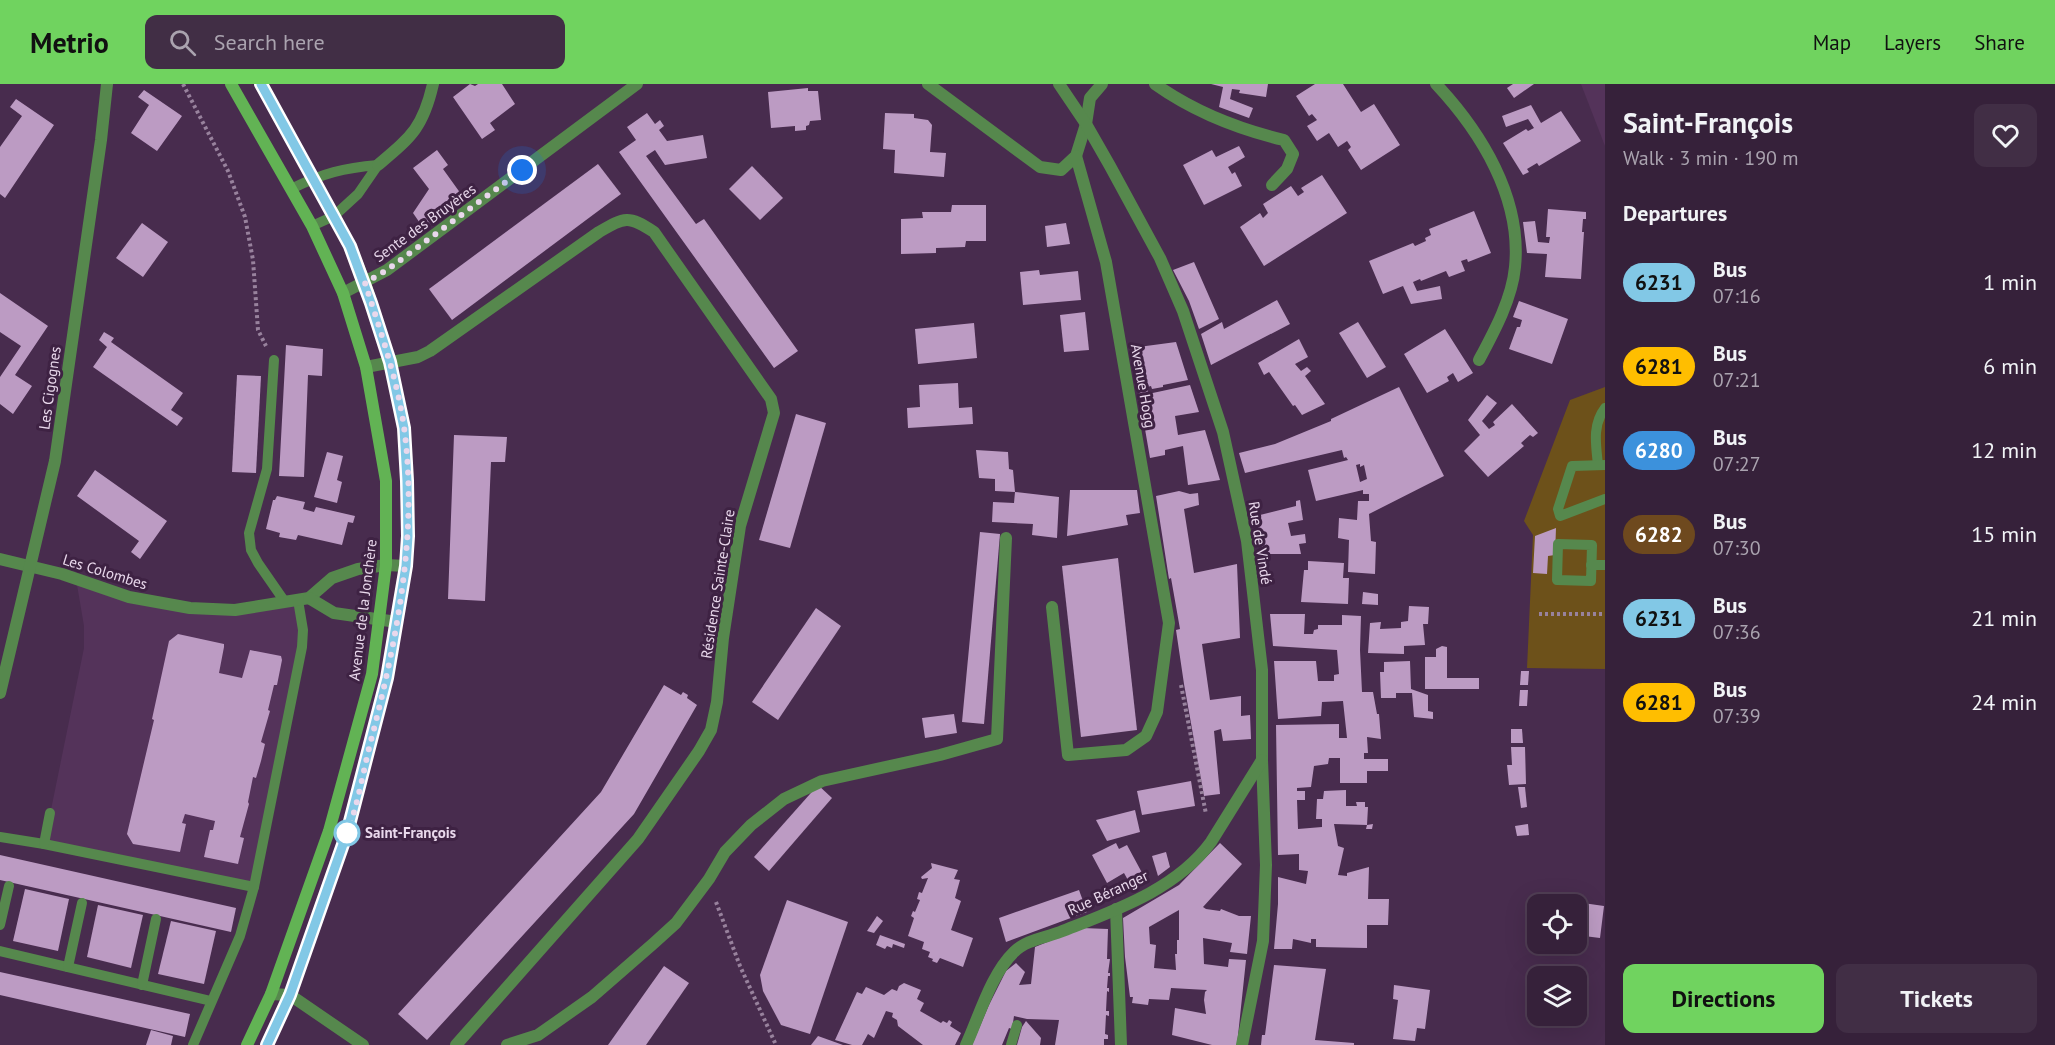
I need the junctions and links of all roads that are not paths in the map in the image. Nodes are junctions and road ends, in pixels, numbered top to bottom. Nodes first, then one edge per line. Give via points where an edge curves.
1 (107, 84) edge
2 (231, 84) edge
3 (261, 84) edge
4 (434, 84) edge
5 (637, 84) edge
6 (928, 84) edge
7 (1059, 84) edge
8 (1102, 84) edge
9 (1155, 84) edge
10 (1436, 84) edge
11 (1086, 124) junction
12 (1076, 156) junction
13 (378, 165) junction
14 (313, 178) junction
15 (1272, 185) dead end
16 (291, 189) junction
17 (334, 216) junction
18 (312, 226) junction
19 (365, 283) junction
20 (343, 293) junction
21 (274, 360) road end
22 (1479, 360) dead end
23 (390, 362) junction
24 (366, 367) junction
25 (1605, 408) edge
26 (1601, 465) edge
27 (1605, 500) edge
28 (1006, 538) dead end
29 (0, 559) edge
30 (386, 565) junction
31 (1591, 565) junction
32 (1605, 565) edge
33 (406, 566) junction
34 (30, 567) junction
35 (297, 600) junction
36 (1052, 608) dead end
37 (380, 618) junction
38 (397, 622) junction
39 (0, 693) edge
40 (1262, 760) junction
41 (50, 813) dead end
42 (0, 837) edge
43 (44, 844) junction
44 (9, 886) dead end
45 (254, 887) junction
46 (82, 903) dead end
47 (1116, 909) junction
48 (156, 919) dead end
49 (0, 925) edge
50 (0, 951) edge
51 (68, 967) junction
52 (142, 985) junction
53 (271, 994) junction
54 (290, 995) junction
55 (211, 1001) junction
56 (1017, 1025) dead end
57 (193, 1045) edge
58 (247, 1045) edge
59 (267, 1045) edge
60 (363, 1045) edge
61 (456, 1045) edge
62 (507, 1045) edge
63 (966, 1045) edge
64 (1011, 1045) edge
65 (1121, 1045) edge
66 (1242, 1045) edge

1 - 34 street, Les Cigognes via 55,461
2 - 16 street, Avenue de la Jonchère
3 - 14 street, Avenue de la Jonchère
4 - 13 street via 428,108 413,135
5 - 19 street, Sente des Bruyères
6 - 12 street via 1040,167 1061,170
7 - 11 street, Rue de Vindé
8 - 11 street via 1089,98
9 - 15 street via 1236,127 1284,140 1293,154 1287,169
10 - 22 street via 1488,154 1513,215 1515,268 1509,293
11 - 12 street
11 - 40 street, Rue de Vindé via 1179,300 1223,432 1246,541 1260,658
12 - 36 street, Avenue Hogg via 1106,262 1169,623 1157,712 1146,736 1126,750 1068,755
13 - 14 lane via 344,168
13 - 17 lane via 358,194
14 - 16 lane
14 - 17 street, Avenue de la Jonchère
16 - 18 street, Avenue de la Jonchère
17 - 18 lane
17 - 19 street, Avenue de la Jonchère
18 - 20 street, Avenue de la Jonchère
19 - 20 street, Sente des Bruyères
19 - 23 street, Avenue de la Jonchère
20 - 24 street, Avenue de la Jonchère
21 - 35 lane via 267,469 249,533 258,563
23 - 24 street, Résidence Sainte-Claire
23 - 33 street, Avenue de la Jonchère via 404,428
23 - 61 street, Résidence Sainte-Claire via 430,351 599,232 621,219 637,221 654,232 771,399 774,413 740,526 711,730 638,839
24 - 30 street, Avenue de la Jonchère via 386,481
25 - 26 lane via 1595,431
26 - 27 lane via 1572,466 1558,509 1560,516
28 - 62 street via 997,739 822,781 784,799 725,852 676,923 592,997 538,1035
29 - 34 street, Les Colombes
30 - 33 street
30 - 35 street via 332,578
30 - 37 street, Avenue de la Jonchère
31 - 31 lane via 1591,581 1557,580 1558,544 1592,545
31 - 32 lane
33 - 38 street, Avenue de la Jonchère
34 - 35 street, Les Colombes via 129,597 190,608 235,610
34 - 39 street, Les Cigognes
35 - 37 street via 334,613
35 - 45 lane via 302,647
37 - 38 street
37 - 53 street, Avenue de la Jonchère via 372,674 329,831
38 - 54 street, Avenue de la Jonchère via 387,678 347,833
40 - 47 street, Rue Béranger via 1202,855 1172,880
40 - 66 street, Rue de Vindé via 1266,866 1263,941
41 - 43 lane
42 - 43 lane
43 - 45 lane
44 - 49 lane
45 - 55 lane via 240,936
46 - 51 lane
47 - 63 street, Rue Béranger via 1032,941 1014,952 994,981
47 - 65 street
48 - 52 lane
50 - 51 lane
51 - 52 lane
52 - 55 lane
53 - 54 street
53 - 58 street, Avenue de la Jonchère
54 - 59 street, Avenue de la Jonchère
54 - 60 street
55 - 57 lane
56 - 64 lane

